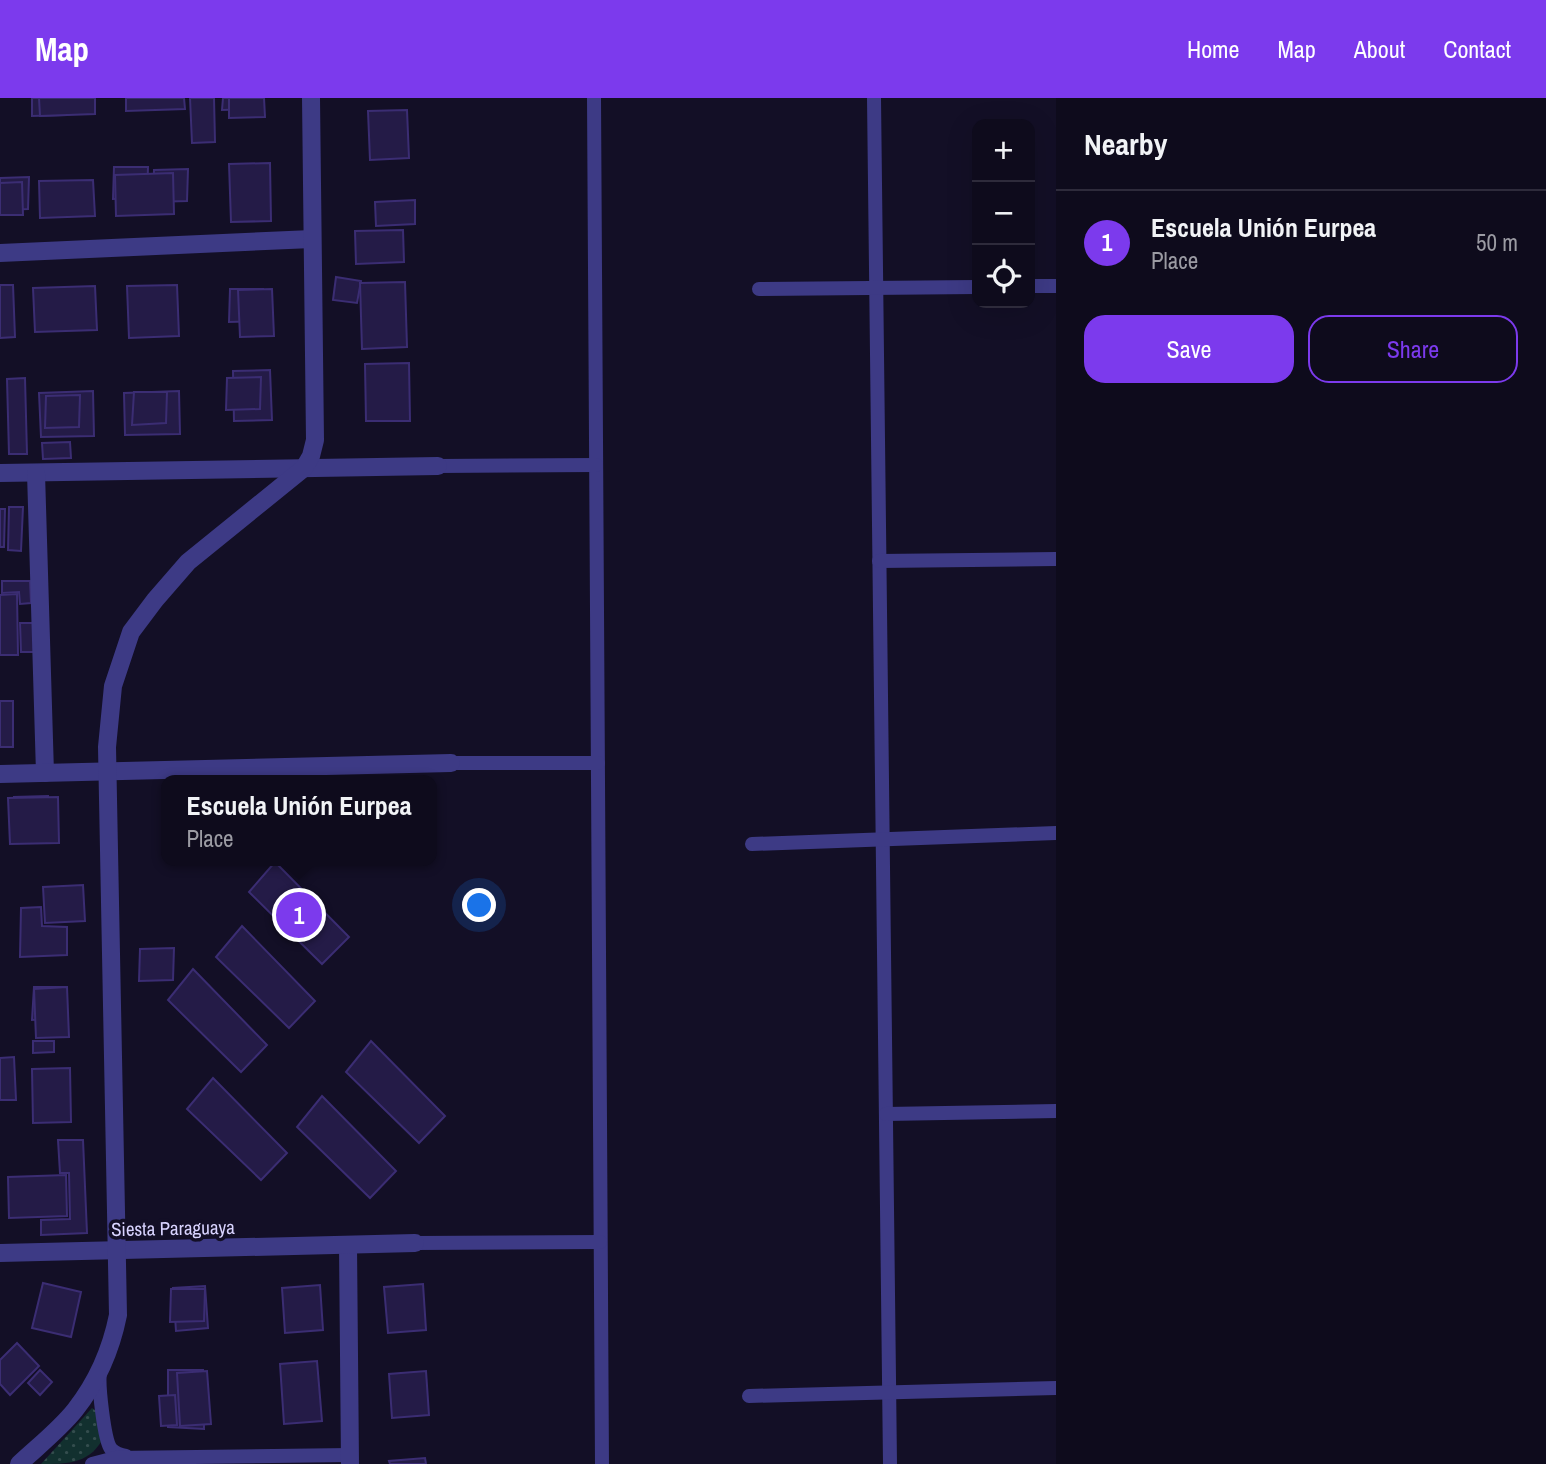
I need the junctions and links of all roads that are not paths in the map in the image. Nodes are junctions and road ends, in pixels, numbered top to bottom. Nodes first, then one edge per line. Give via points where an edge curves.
1 (311, 98) edge
2 (594, 98) edge
3 (874, 98) edge
4 (312, 239) junction
5 (0, 253) edge
6 (1035, 286) edge
7 (1056, 286) edge
8 (972, 287) edge
9 (876, 288) junction
10 (759, 289) dead end
11 (596, 465) junction
12 (438, 466) joint
13 (304, 468) junction
14 (36, 473) junction
15 (0, 474) edge
16 (1056, 559) edge
17 (879, 561) junction
18 (451, 763) joint
19 (598, 763) junction
20 (107, 771) junction
21 (45, 773) junction
22 (0, 774) edge
23 (1056, 833) edge
24 (882, 840) junction
25 (752, 845) dead end
26 (1056, 1111) edge
27 (886, 1114) junction
28 (600, 1242) junction
29 (415, 1243) joint
30 (348, 1245) junction
31 (116, 1251) junction
32 (0, 1253) edge
33 (102, 1367) junction
34 (1056, 1388) edge
35 (889, 1394) junction
36 (749, 1396) dead end
37 (130, 1458) junction
38 (350, 1459) edge
39 (232, 1460) edge
40 (19, 1464) edge
41 (92, 1464) edge
42 (602, 1464) edge
43 (890, 1464) edge

1 - 4 street
2 - 11 lane
3 - 9 lane
4 - 5 street
4 - 13 street via 315,440
6 - 7 lane
8 - 9 lane
9 - 10 lane
9 - 17 lane
11 - 12 lane
11 - 19 lane
12 - 13 street
13 - 14 street
13 - 20 street via 188,562 131,632 113,687
14 - 15 street
14 - 21 street
16 - 17 lane
17 - 24 lane
18 - 19 lane
18 - 20 street
19 - 28 lane
20 - 21 street
20 - 31 street
21 - 22 street
23 - 24 lane
24 - 25 lane
24 - 27 lane
26 - 27 lane
27 - 35 lane
28 - 29 lane
28 - 42 lane
29 - 30 street, Siesta Paraguaya
30 - 31 street, Siesta Paraguaya
30 - 38 street
31 - 32 street, Siesta Paraguaya
31 - 33 street via 118,1315
33 - 37 lane via 99,1387 108,1444 117,1454
33 - 40 street via 74,1411
34 - 35 lane
35 - 36 lane
35 - 43 lane
37 - 39 lane
37 - 41 lane
38 - 39 lane

